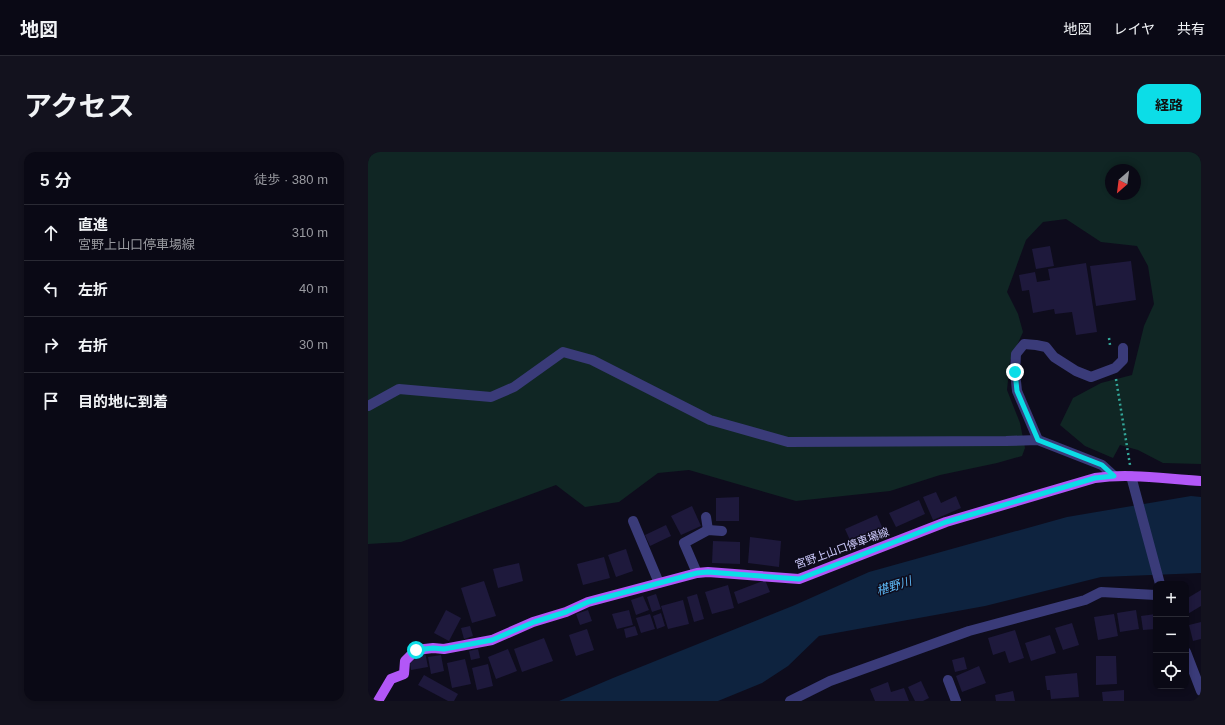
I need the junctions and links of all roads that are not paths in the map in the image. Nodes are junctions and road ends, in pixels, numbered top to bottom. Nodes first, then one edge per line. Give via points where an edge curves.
1 (1123, 348) dead end
2 (368, 406) edge
3 (1038, 440) junction
4 (1114, 476) junction
5 (1133, 480) junction
6 (1201, 481) edge
7 (706, 516) dead end
8 (633, 521) dead end
9 (708, 530) junction
10 (722, 531) dead end
11 (697, 573) junction
12 (1159, 581) edge
13 (659, 583) junction
14 (1153, 595) edge
15 (1186, 653) edge
16 (948, 680) dead end
17 (1201, 691) edge
18 (378, 701) edge
19 (790, 701) edge
20 (956, 701) edge

1 - 3 street via 1123,360 1114,368 1091,377 1054,357 1046,347 1024,344 1016,354 1017,391
2 - 3 street via 399,389 491,397 514,387 563,352 592,360 710,420 788,442
3 - 4 street via 1102,465
4 - 5 main road, 宮野上山口停車場線
4 - 11 main road, 宮野上山口停車場線 via 1095,478 946,522 799,579
5 - 6 main road, 宮野上山口停車場線
5 - 12 street
7 - 9 street
8 - 13 street
9 - 10 street
9 - 11 street via 684,543
11 - 13 main road, 宮野上山口停車場線
13 - 18 main road, 宮野上山口停車場線 via 588,602 492,640 444,649 416,650 406,661 404,674 391,679
14 - 19 street via 1101,592 1085,600 969,631 909,652 830,681
15 - 17 street
16 - 20 street

